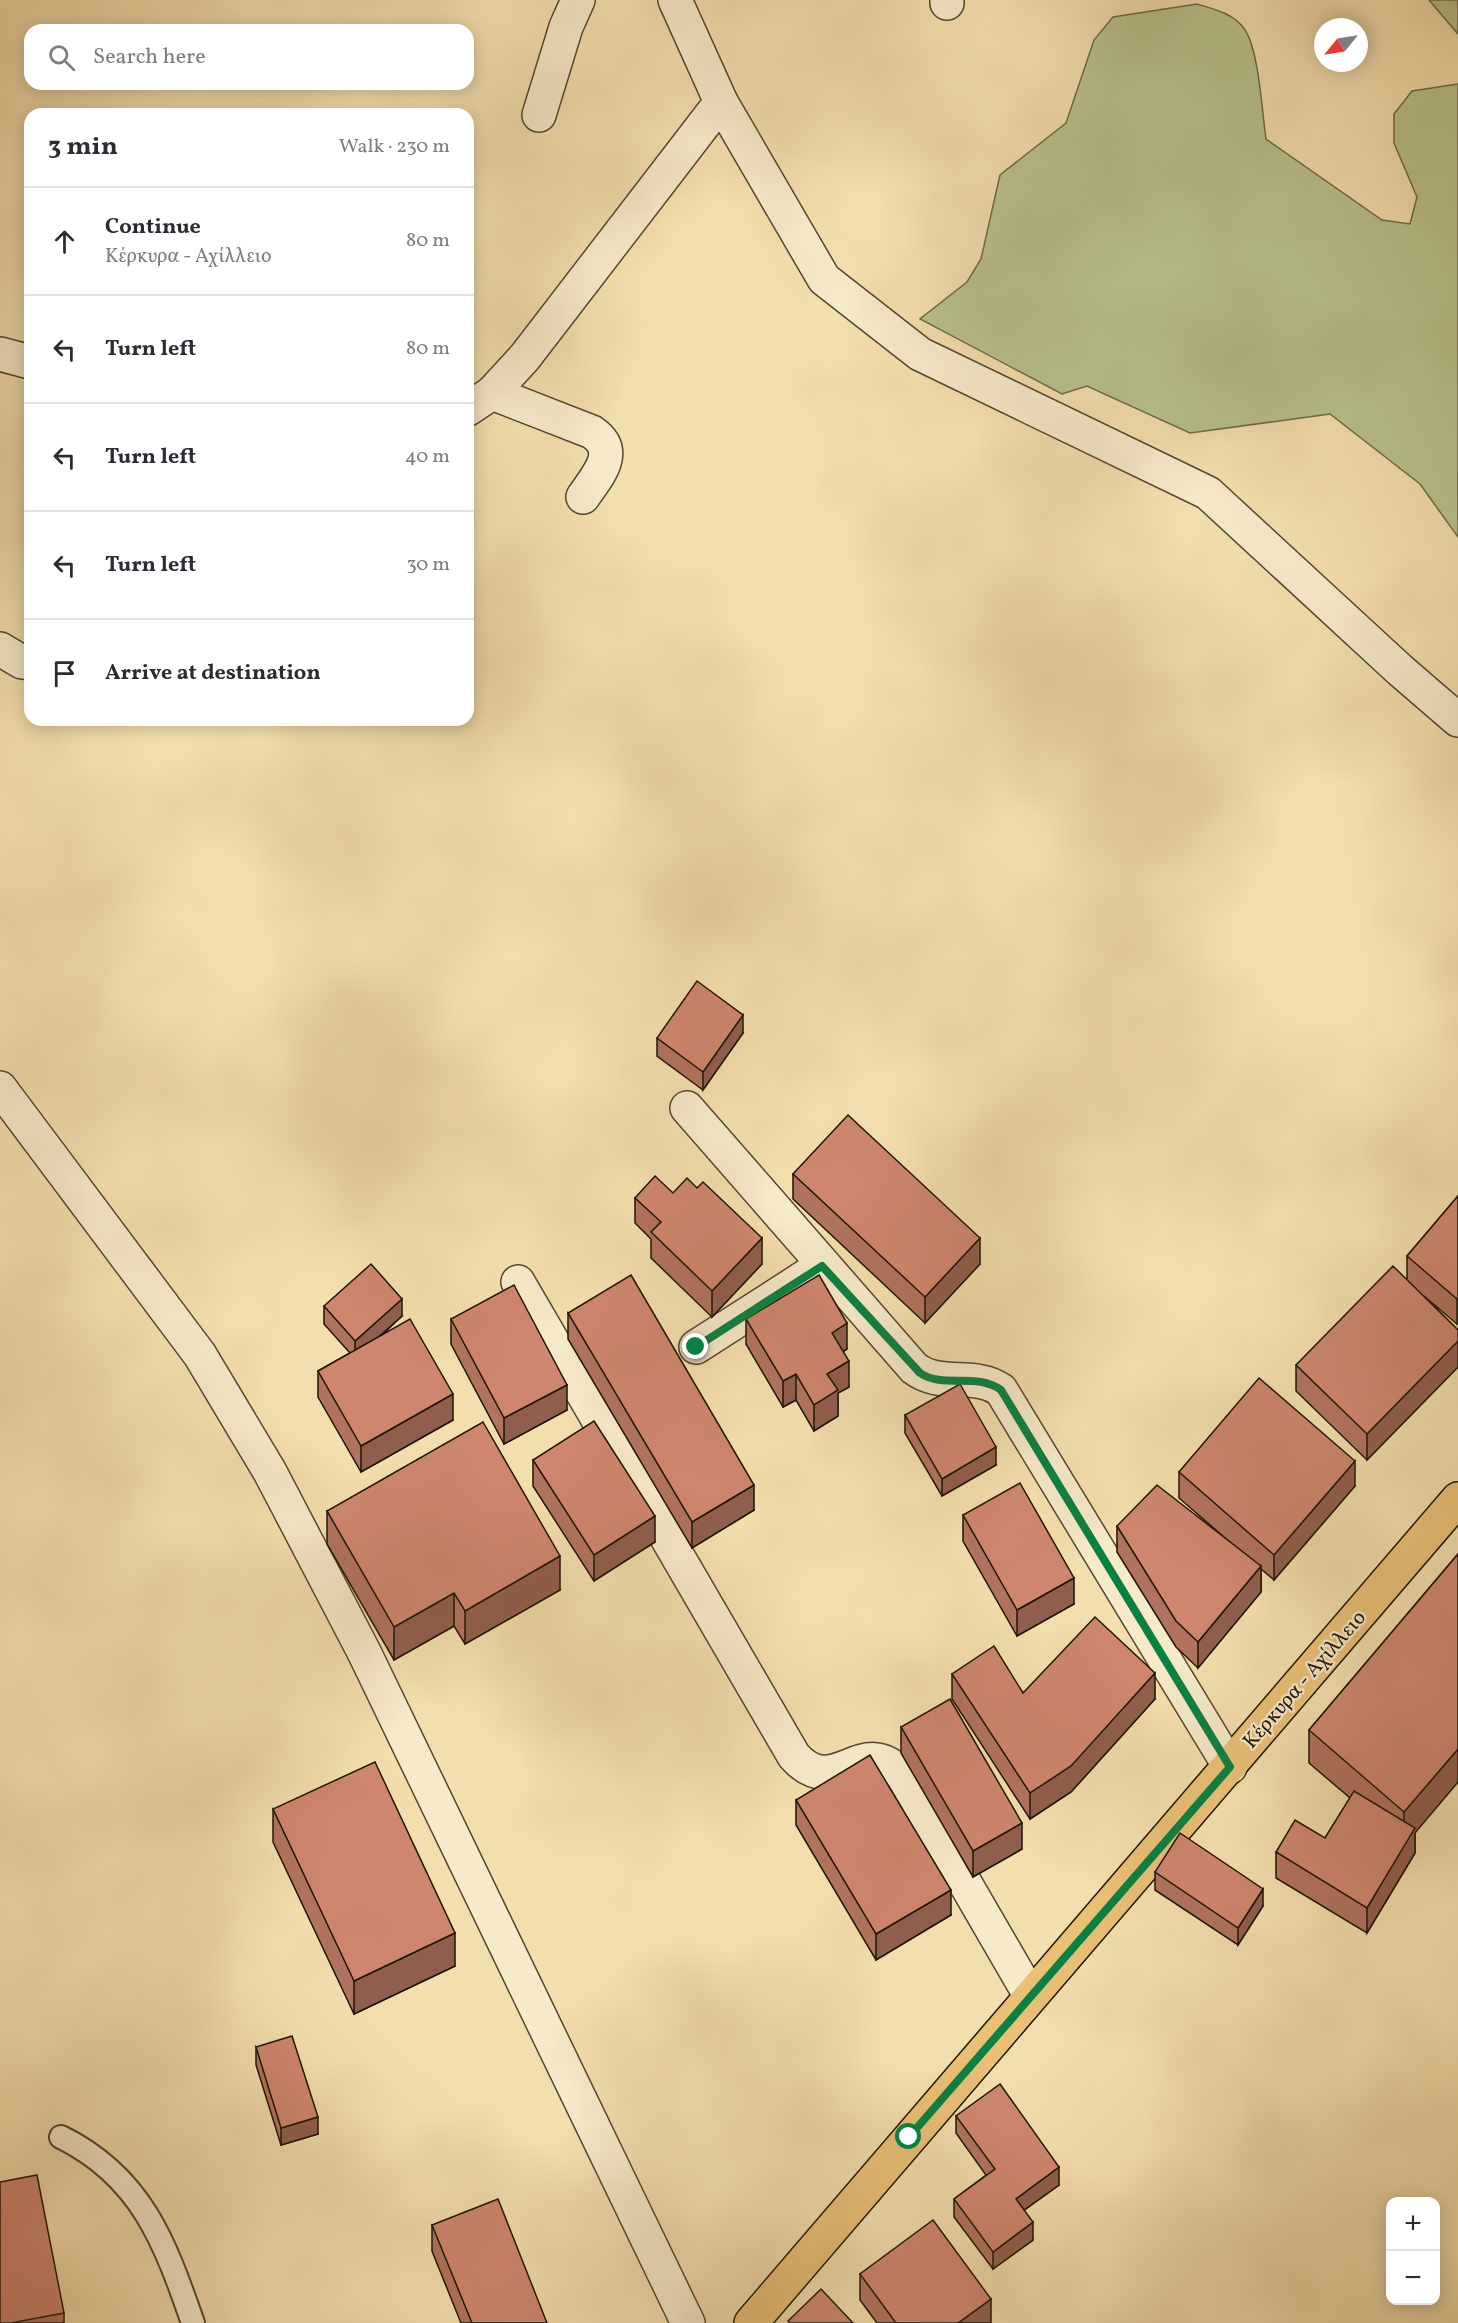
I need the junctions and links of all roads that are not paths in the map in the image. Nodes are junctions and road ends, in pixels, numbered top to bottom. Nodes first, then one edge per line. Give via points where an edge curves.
1 (578, 0) edge
2 (675, 0) edge
3 (721, 102) junction
4 (539, 115) dead end
5 (0, 354) edge
6 (24, 360) edge
7 (480, 401) edge
8 (583, 497) dead end
9 (0, 650) edge
10 (24, 662) edge
11 (1458, 720) edge
12 (0, 1088) edge
13 (687, 1108) dead end
14 (822, 1266) junction
15 (518, 1282) dead end
16 (696, 1347) dead end
17 (1458, 1499) edge
18 (1230, 1767) junction
19 (1030, 1995) junction
20 (61, 2137) dead end
21 (193, 2323) edge
22 (688, 2323) edge
23 (751, 2323) edge

1 - 4 street
2 - 3 street
3 - 7 street via 525,357
3 - 11 street via 824,279 920,354 1208,493
5 - 6 street
7 - 8 street via 592,432 601,438 607,458
9 - 10 street
12 - 22 street via 200,1355 270,1472 364,1652
13 - 14 street
14 - 16 street
14 - 18 street via 920,1373 933,1379 986,1381 1001,1390
15 - 19 street via 794,1756 814,1772 827,1774 870,1758 895,1766
17 - 18 main road, Κέρκυρα - Αχίλλειο
18 - 19 main road, Κέρκυρα - Αχίλλειο
19 - 23 main road, Κέρκυρα - Αχίλλειο
20 - 21 lane via 87,2150 122,2181 144,2211 168,2252

